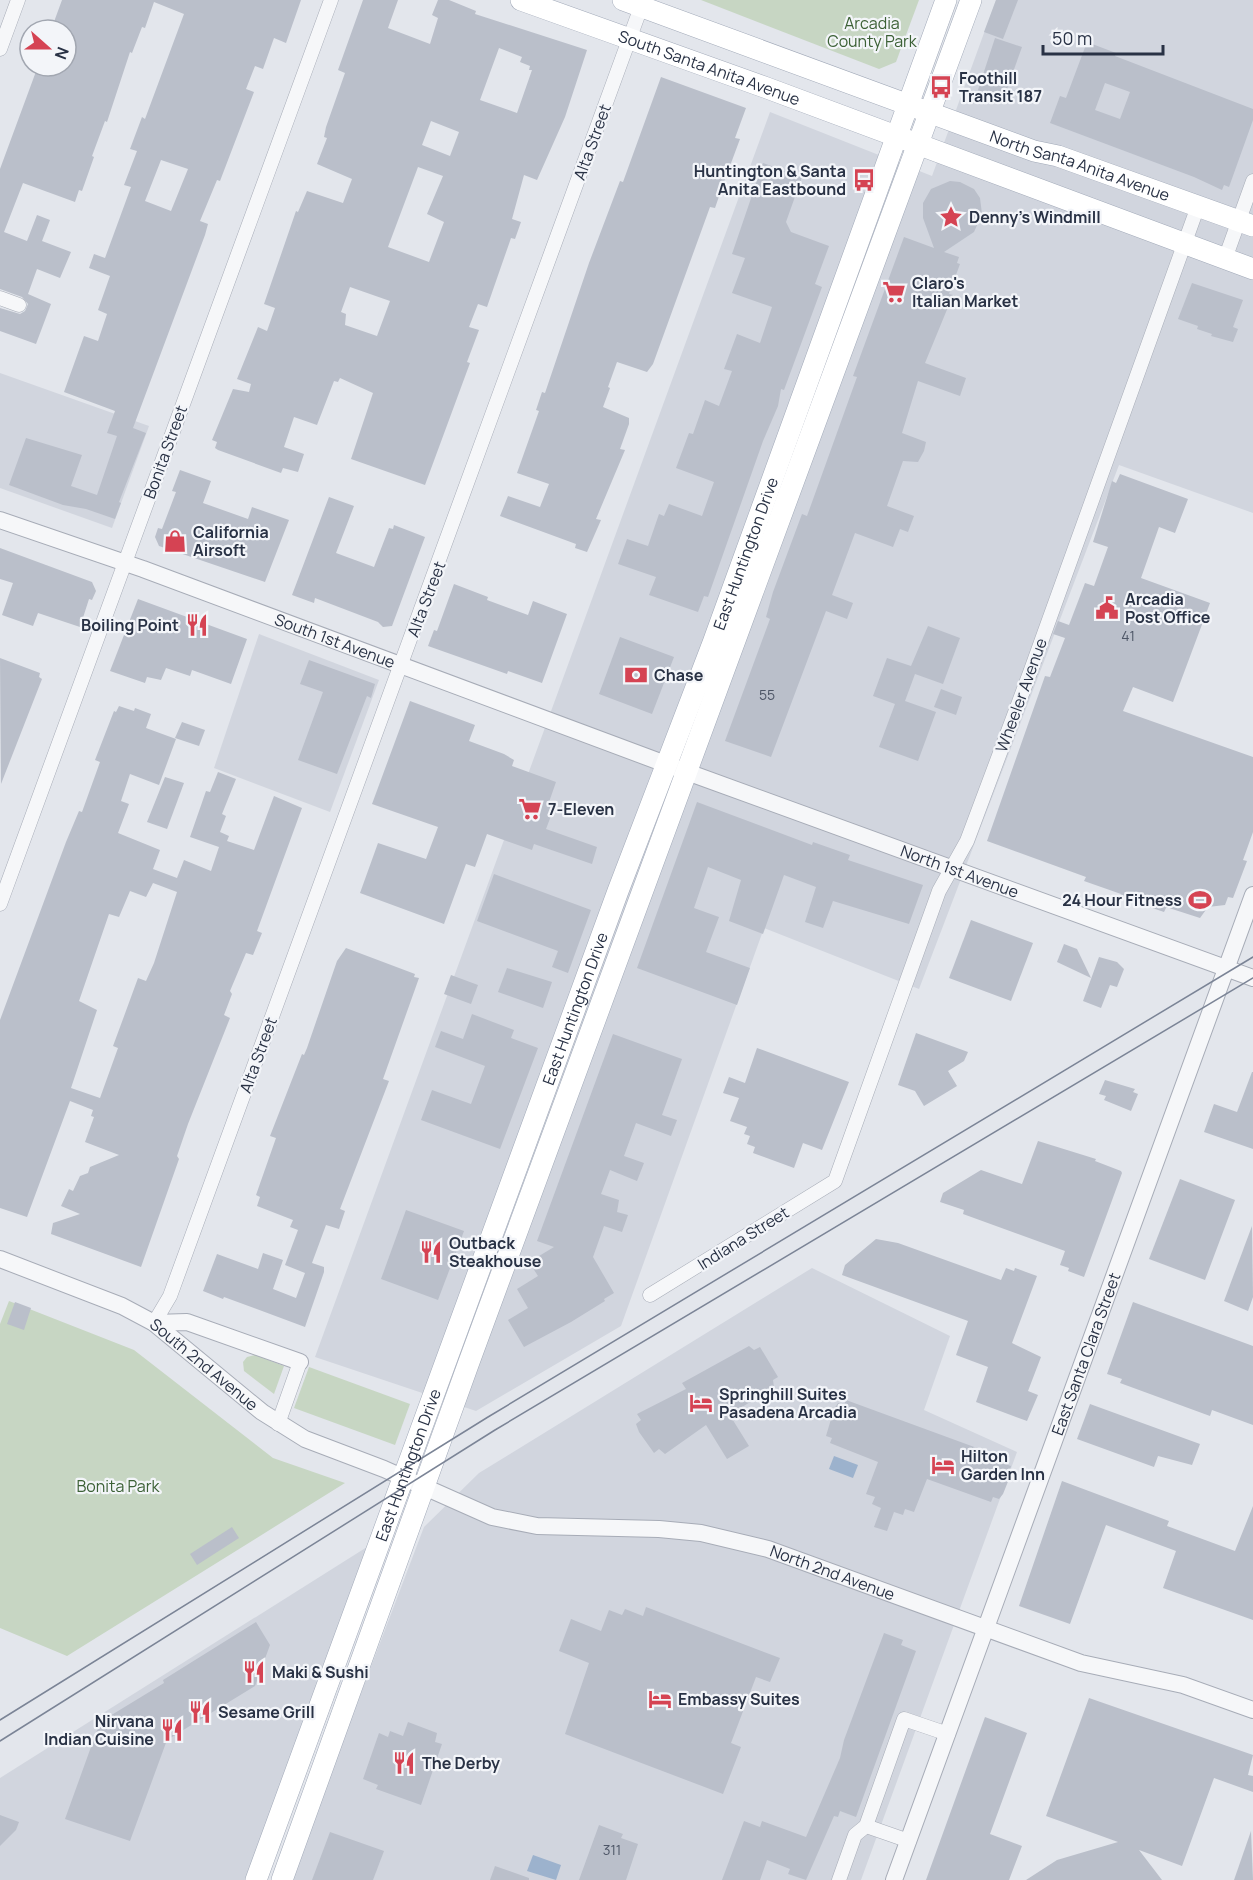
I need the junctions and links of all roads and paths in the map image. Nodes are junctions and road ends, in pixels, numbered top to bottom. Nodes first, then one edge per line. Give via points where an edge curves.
1 (18, 0) edge
2 (331, 0) edge
3 (521, 0) edge
4 (946, 0) edge
5 (971, 0) edge
6 (632, 3) edge
7 (629, 39) junction
8 (0, 49) edge
9 (907, 105) junction
10 (929, 113) junction
11 (896, 136) junction
12 (918, 145) junction
13 (1253, 181) edge
14 (1198, 206) junction
15 (1246, 223) edge
16 (1185, 244) junction
17 (1225, 259) junction
18 (1253, 269) edge
19 (0, 298) edge
20 (19, 305) dead end
21 (0, 519) edge
22 (125, 563) junction
23 (401, 664) junction
24 (666, 764) junction
25 (687, 772) junction
26 (952, 868) junction
27 (1253, 895) edge
28 (0, 904) edge
29 (1226, 968) junction
30 (1253, 978) edge
31 (835, 1181) joint
32 (0, 1260) edge
33 (650, 1295) dead end
34 (154, 1323) junction
35 (300, 1362) joint
36 (278, 1424) junction
37 (405, 1478) junction
38 (425, 1488) junction
39 (986, 1628) junction
40 (1253, 1710) edge
41 (948, 1734) junction
42 (866, 1826) junction
43 (909, 1841) junction
44 (256, 1880) edge
45 (282, 1880) edge
46 (839, 1880) edge
47 (894, 1880) edge

1 - 8 street
2 - 22 street, Bonita Street
3 - 7 main road, South Santa Anita Avenue
4 - 9 main road, East Huntington Drive
5 - 10 main road, East Huntington Drive
6 - 7 street, Alta Street
6 - 9 main road, South Santa Anita Avenue
7 - 11 main road, South Santa Anita Avenue
7 - 23 street, Alta Street
9 - 10 main road, North Santa Anita Avenue
9 - 11 main road, East Huntington Drive
10 - 12 main road, East Huntington Drive
10 - 14 main road, North Santa Anita Avenue
11 - 12 main road
11 - 24 main road, East Huntington Drive
12 - 16 main road
12 - 25 main road, East Huntington Drive
13 - 15 street
14 - 15 main road, North Santa Anita Avenue
14 - 16 street, Wheeler Avenue
15 - 17 street
16 - 17 main road
16 - 26 street, Wheeler Avenue via 1031,670 967,841
17 - 18 main road
19 - 20 street
21 - 22 street, South 1st Avenue
22 - 23 street, South 1st Avenue
22 - 28 street, Bonita Street
23 - 24 street, South 1st Avenue
23 - 34 street, Alta Street via 170,1296
24 - 25 street, North 1st Avenue
24 - 37 main road, East Huntington Drive
25 - 26 street, North 1st Avenue
25 - 38 main road, East Huntington Drive
26 - 29 street, North 1st Avenue
26 - 31 street, Wheeler Avenue via 939,891
27 - 29 street, East Santa Clara Street
29 - 30 street, North 1st Avenue
29 - 39 street, East Santa Clara Street
31 - 33 street, Indiana Street
32 - 34 street, South 2nd Avenue via 122,1306
34 - 35 street via 187,1322
34 - 36 street, South 2nd Avenue
35 - 36 street
36 - 37 street, South 2nd Avenue via 305,1439
37 - 38 street, North 2nd Avenue
37 - 44 main road, East Huntington Drive
38 - 39 street, North 2nd Avenue via 492,1517 537,1526 659,1529 737,1540
38 - 45 main road, East Huntington Drive
39 - 40 street, North 2nd Avenue via 1082,1663 1184,1685
39 - 41 street, East Santa Clara Street
41 - 42 street via 904,1719
41 - 43 street, East Santa Clara Street
42 - 43 street
42 - 46 street via 855,1835
43 - 47 street, East Santa Clara Street

